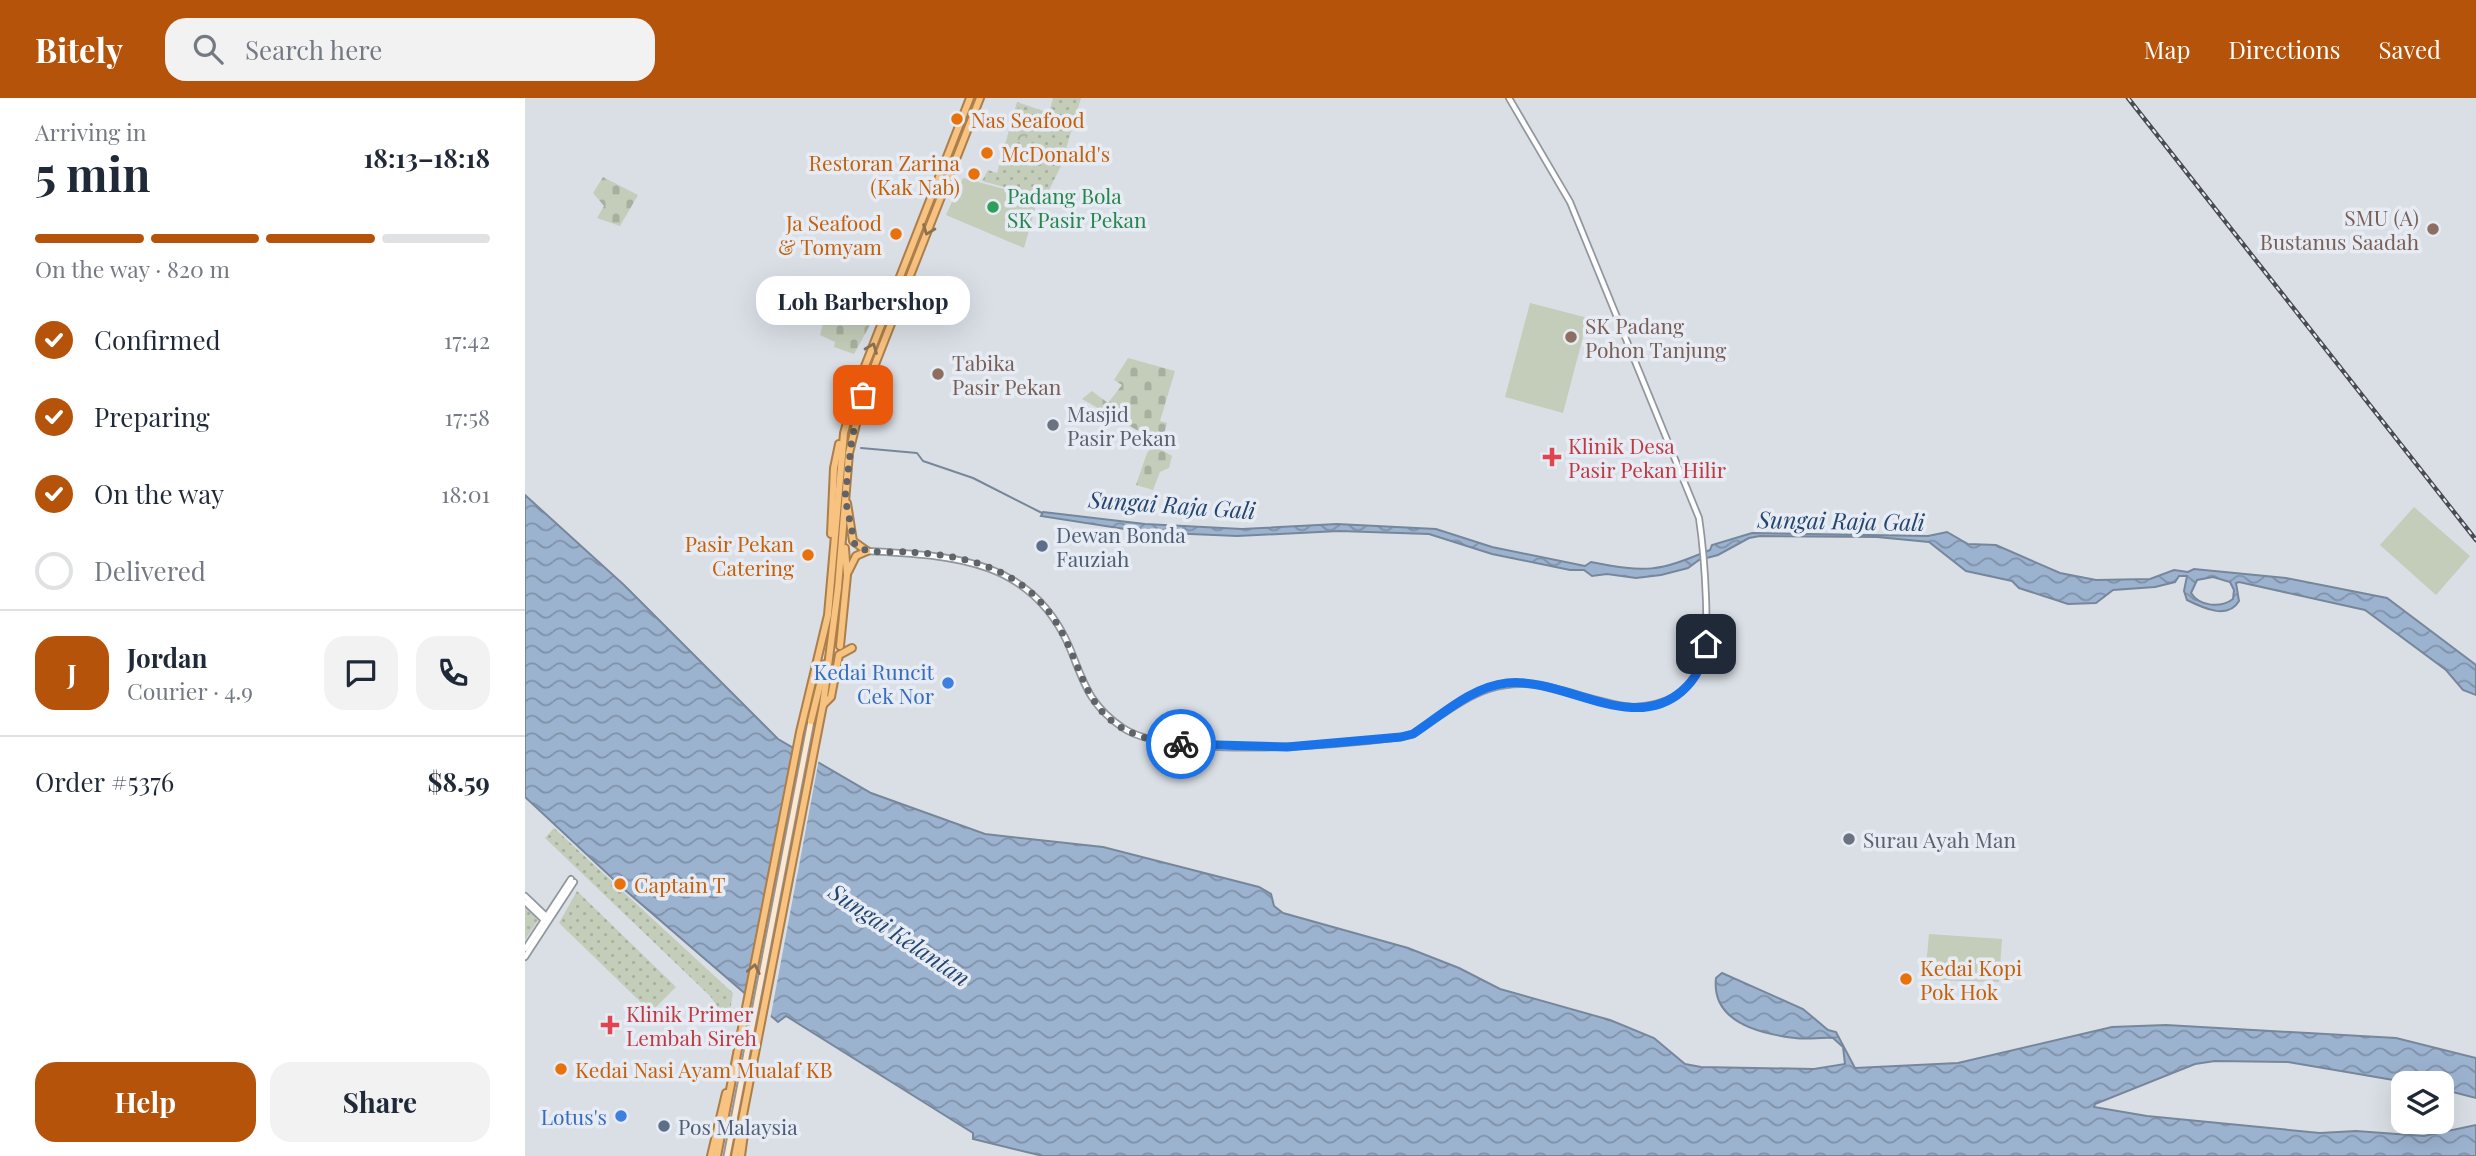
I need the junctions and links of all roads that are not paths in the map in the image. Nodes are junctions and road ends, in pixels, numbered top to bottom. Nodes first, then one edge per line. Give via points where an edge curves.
1 (970, 98) edge
2 (980, 98) edge
3 (1509, 98) edge
4 (844, 433) junction
5 (845, 498) junction
6 (843, 532) junction
7 (867, 551) junction
8 (847, 575) junction
9 (825, 634) junction
10 (826, 645) junction
11 (840, 646) dead end
12 (852, 649) dead end
13 (823, 705) junction
14 (811, 721) joint
15 (572, 881) dead end
16 (525, 896) edge
17 (525, 902) edge
18 (547, 920) junction
19 (525, 949) edge
20 (525, 957) edge
21 (732, 1077) junction
22 (750, 1080) junction
23 (711, 1156) edge
24 (717, 1156) edge
25 (727, 1156) edge
26 (735, 1156) edge
27 (741, 1156) edge

4 -> 1 highway
2 -> 5 highway via 863,395
3 - 7 street via 1570,202 1695,506 1704,556 1707,624 1703,663 1685,688 1650,707 1621,706 1538,684 1505,683 1475,692 1413,734 1325,745 1180,744 1140,737 1112,720 1091,699 1057,625 1036,598 1010,577 974,562 943,556
4 - 9 highway
4 - 9 highway via 834,468
5 - 6 highway
5 - 7 highway via 853,541
6 - 8 highway
6 - 10 highway
7 - 8 highway via 853,560
8 - 11 highway
9 - 10 highway
10 - 13 highway
10 - 14 highway
21 -> 10 highway via 800,732
12 - 13 highway via 839,656 831,697
13 - 22 highway
14 - 25 main road
15 - 18 street
16 - 18 street
17 - 18 street
18 - 19 street
18 - 20 street
21 - 23 highway
21 - 24 highway
22 - 26 highway
22 - 27 highway

